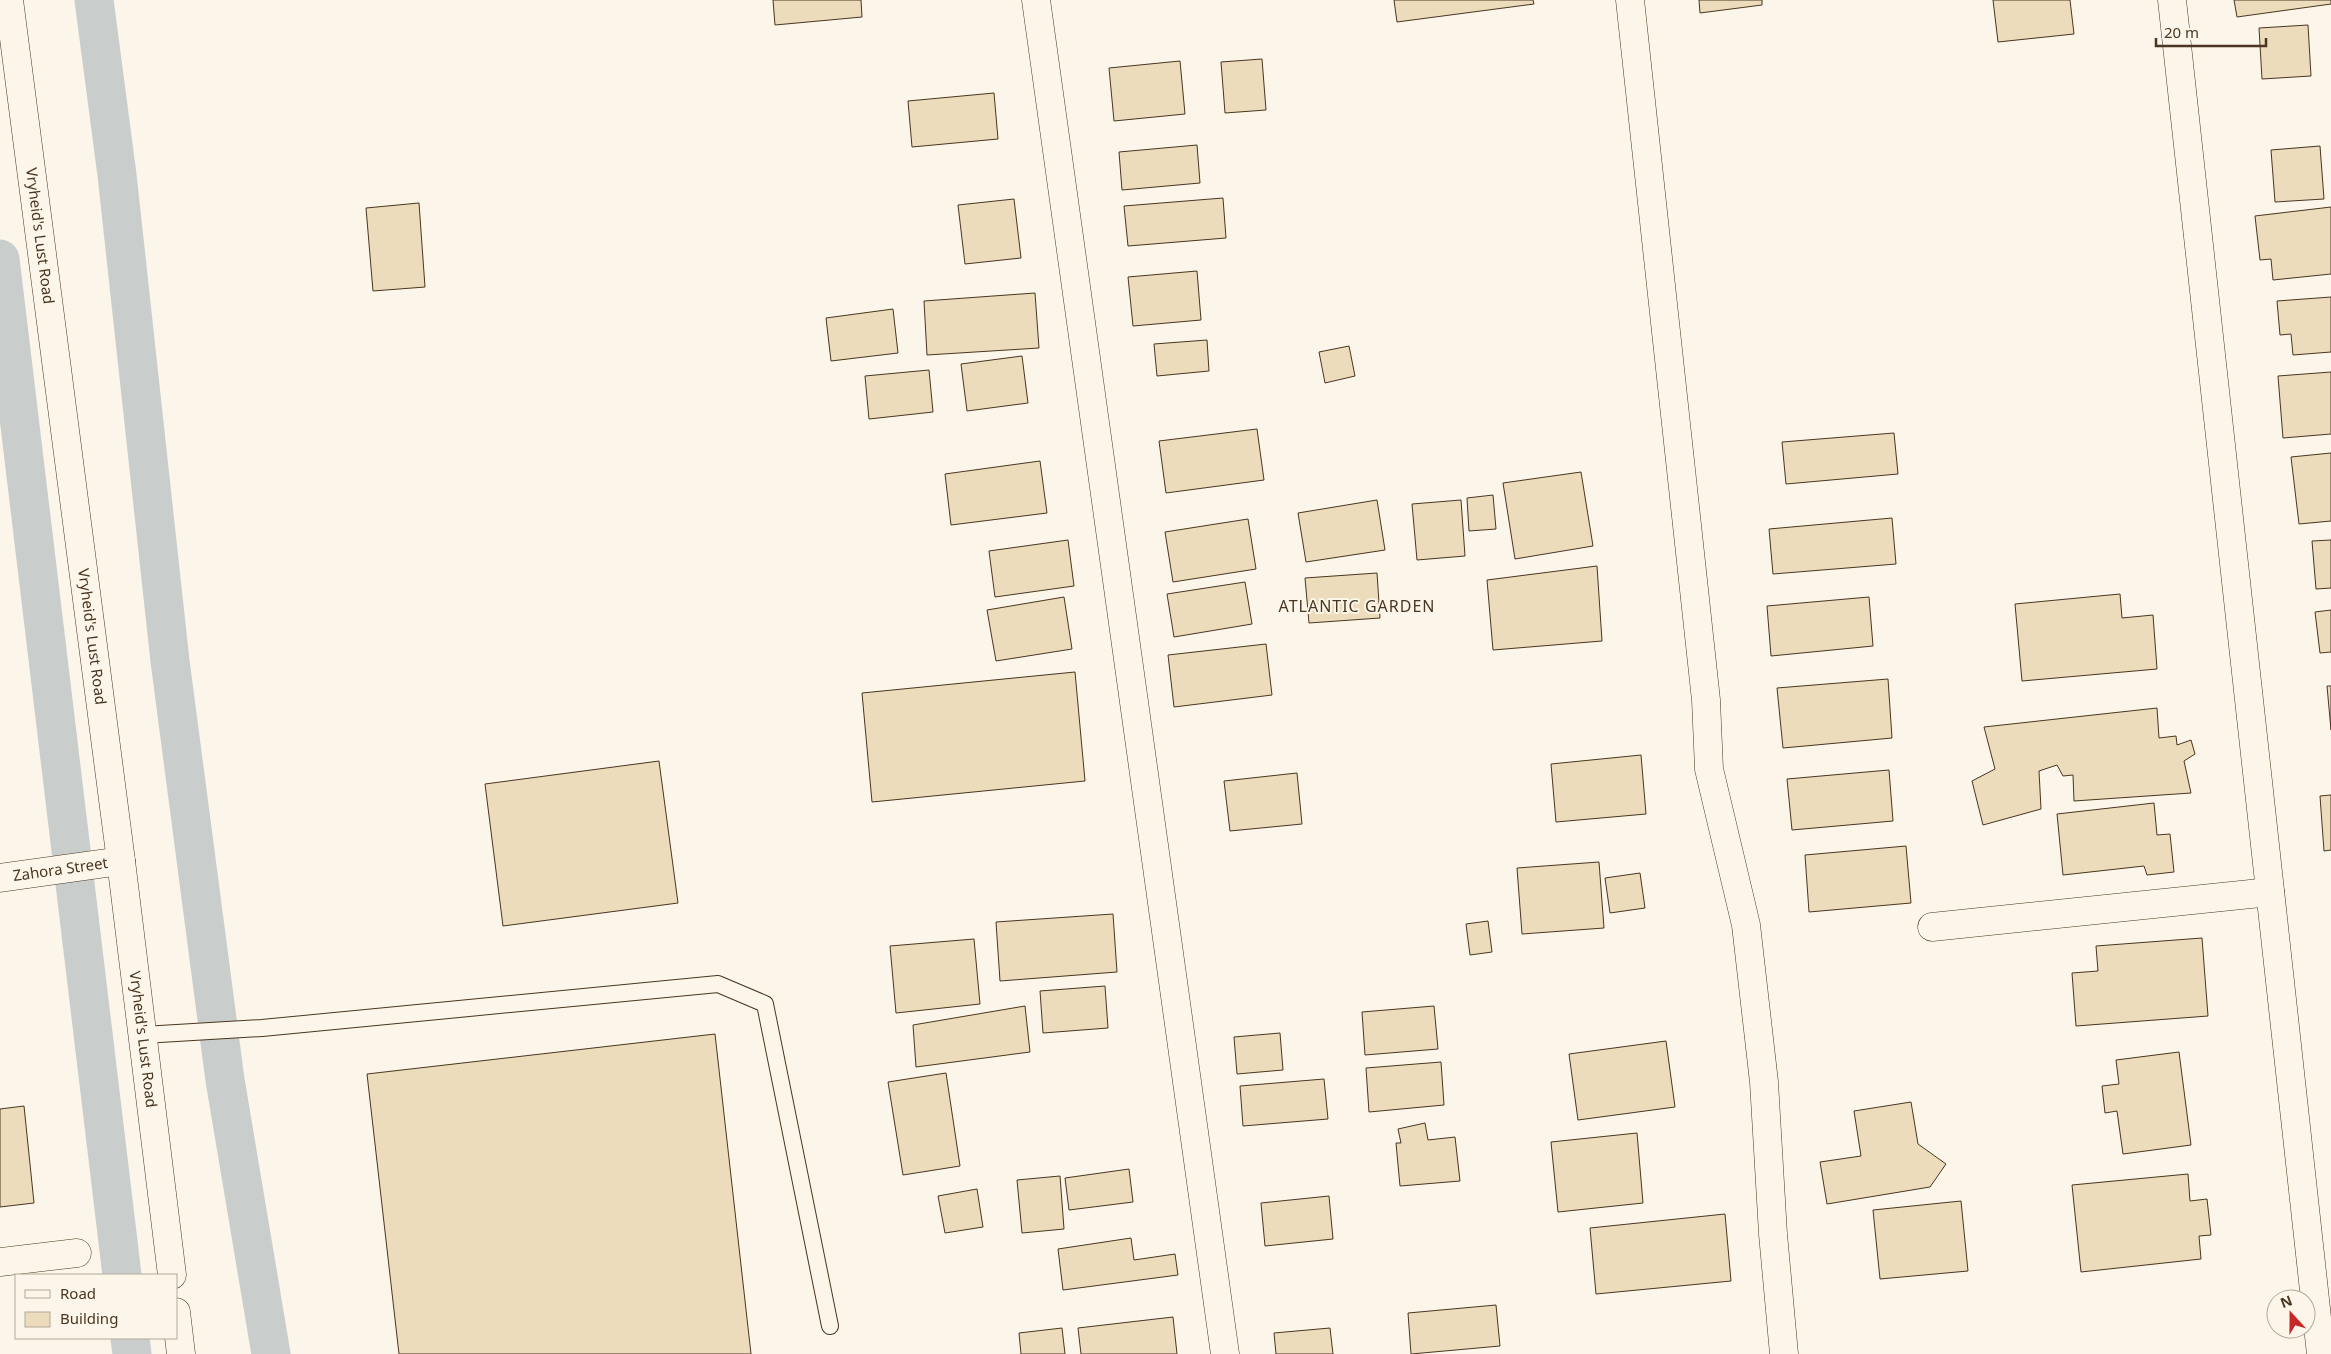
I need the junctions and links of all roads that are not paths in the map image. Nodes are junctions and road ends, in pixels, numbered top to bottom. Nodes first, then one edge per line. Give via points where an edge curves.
1 (9, 0) edge
2 (1036, 0) edge
3 (1630, 0) edge
4 (2172, 0) edge
5 (111, 862) junction
6 (0, 878) edge
7 (2270, 892) junction
8 (1932, 927) dead end
9 (143, 1035) junction
10 (77, 1253) dead end
11 (0, 1262) edge
12 (172, 1274) edge
13 (830, 1326) dead end
14 (178, 1329) edge
15 (181, 1354) edge
16 (1225, 1354) edge
17 (1784, 1354) edge
18 (2321, 1354) edge

1 - 5 street, Vryheid's Lust Road
2 - 16 street
3 - 17 street via 1706,700 1709,769 1746,925 1764,1082
4 - 7 street
5 - 6 street, Zahora Street
5 - 9 street, Vryheid's Lust Road
7 - 8 street
7 - 18 street
9 - 12 street, Vryheid's Lust Road
9 - 13 lane via 262,1028 718,984 765,1004
10 - 11 street
14 - 15 street

